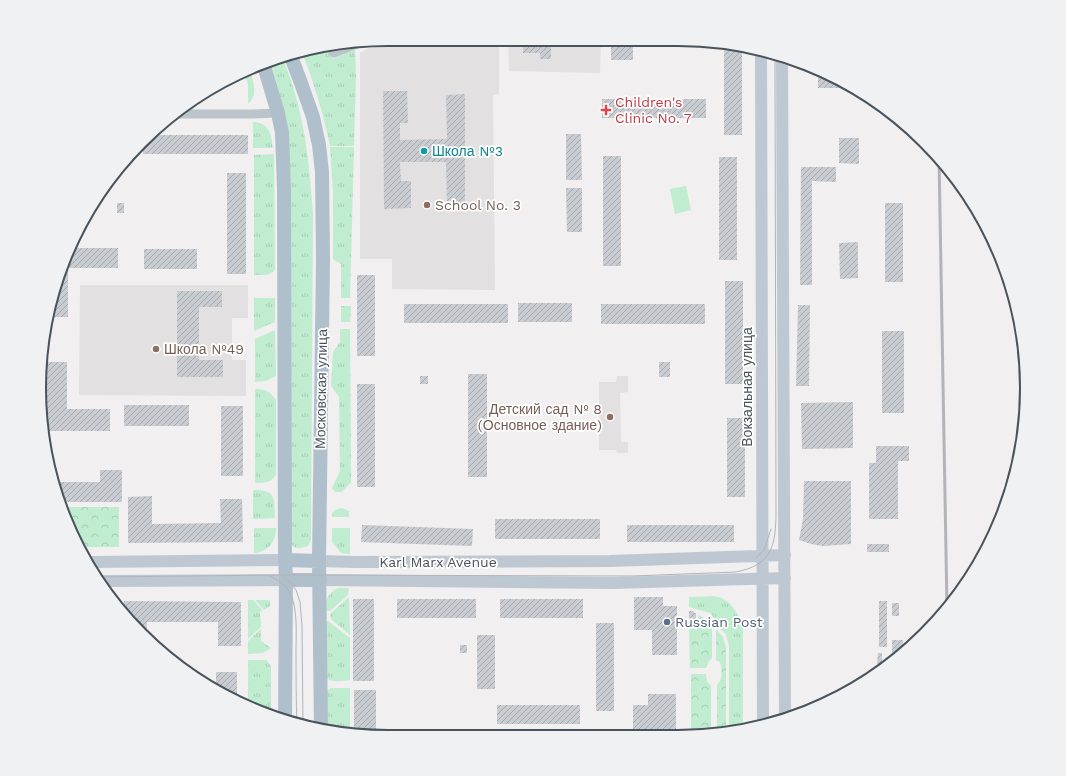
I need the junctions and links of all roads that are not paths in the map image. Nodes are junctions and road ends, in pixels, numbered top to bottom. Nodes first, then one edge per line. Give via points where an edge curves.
1 (344, 49) edge
2 (333, 51) edge
3 (762, 57) edge
4 (292, 60) edge
5 (782, 62) edge
6 (265, 69) edge
7 (278, 113) junction
8 (184, 114) edge
9 (762, 533) junction
10 (762, 555) junction
11 (785, 555) junction
12 (738, 557) junction
13 (285, 560) junction
14 (319, 561) junction
15 (94, 562) edge
16 (762, 578) junction
17 (785, 578) junction
18 (105, 580) edge
19 (286, 580) junction
20 (320, 580) junction
21 (785, 713) edge
22 (285, 714) edge
23 (763, 719) edge
24 (321, 723) edge

1 - 2 street via 334,53
3 - 9 main road, Вокзальная улица
4 - 14 main road, Московская улица via 313,117 322,172
5 - 11 main road
6 - 7 main road
7 - 8 street
7 - 13 main road via 282,133 284,188
9 - 10 main road, Вокзальная улица
9 - 12 main road via 757,544 748,553
10 - 11 main road, Karl Marx Avenue
10 - 12 main road, Karl Marx Avenue
10 - 16 main road, Вокзальная улица
11 - 17 main road
12 - 14 main road, Karl Marx Avenue via 610,561
13 - 14 main road, Karl Marx Avenue
13 - 15 main road, Karl Marx Avenue
13 - 19 main road
14 - 20 main road, Московская улица
16 - 17 main road, Karl Marx Avenue
16 - 20 main road, Karl Marx Avenue via 614,583
16 - 23 main road, Вокзальная улица
17 - 21 main road
18 - 19 main road, Karl Marx Avenue
19 - 20 main road, Karl Marx Avenue
19 - 22 main road
20 - 24 main road, Московская улица

